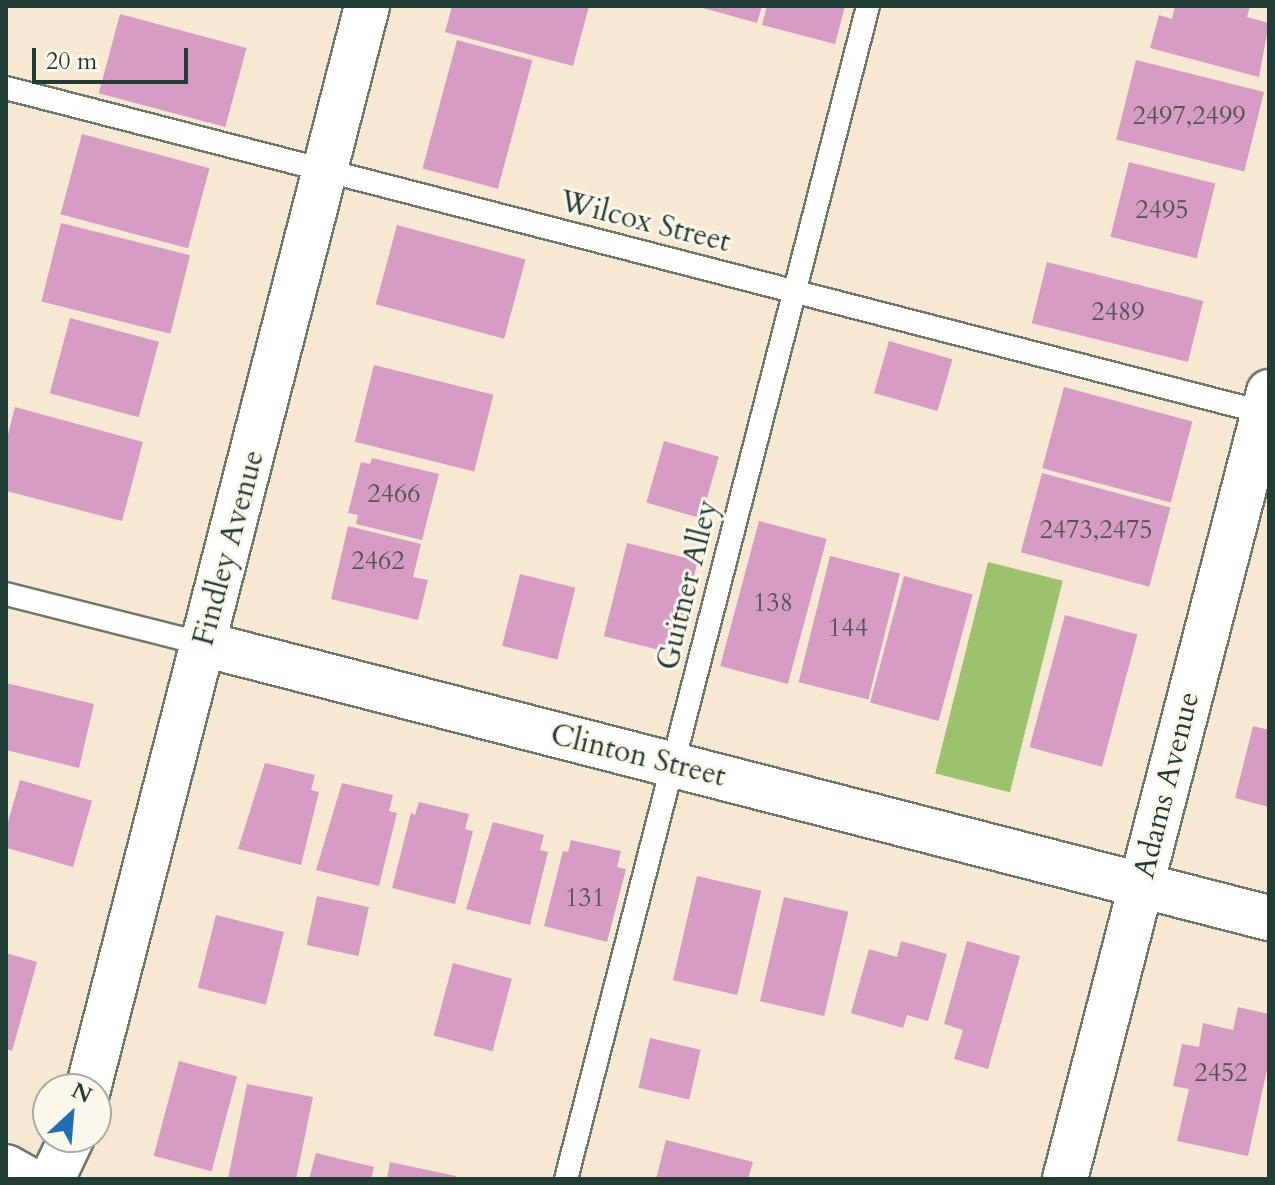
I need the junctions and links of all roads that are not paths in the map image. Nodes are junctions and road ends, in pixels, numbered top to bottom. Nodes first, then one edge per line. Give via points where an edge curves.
1 (367, 6) edge
2 (868, 6) edge
3 (6, 88) edge
4 (325, 171) junction
5 (795, 292) junction
6 (1267, 406) edge
7 (6, 594) edge
8 (203, 644) junction
9 (672, 765) junction
10 (1142, 885) junction
11 (1269, 918) edge
12 (92, 1073) edge
13 (64, 1153) edge
14 (6, 1167) edge
15 (28, 1179) edge
16 (52, 1179) edge
17 (566, 1179) edge
18 (1065, 1179) edge

1 - 4 street, Findley Avenue
2 - 5 lane, Guitner Alley
3 - 4 lane, Wilcox Street
4 - 5 lane, Wilcox Street
4 - 8 street, Findley Avenue
5 - 6 lane, Wilcox Street
5 - 9 lane, Guitner Alley
6 - 10 street, Adams Avenue
7 - 8 lane, Clinton Street
8 - 9 street, Clinton Street
8 - 12 street, Findley Avenue
9 - 10 street, Clinton Street
9 - 17 lane, Guitner Alley
10 - 11 street, Clinton Street
10 - 18 street, Adams Avenue
13 - 16 street
14 - 15 street

